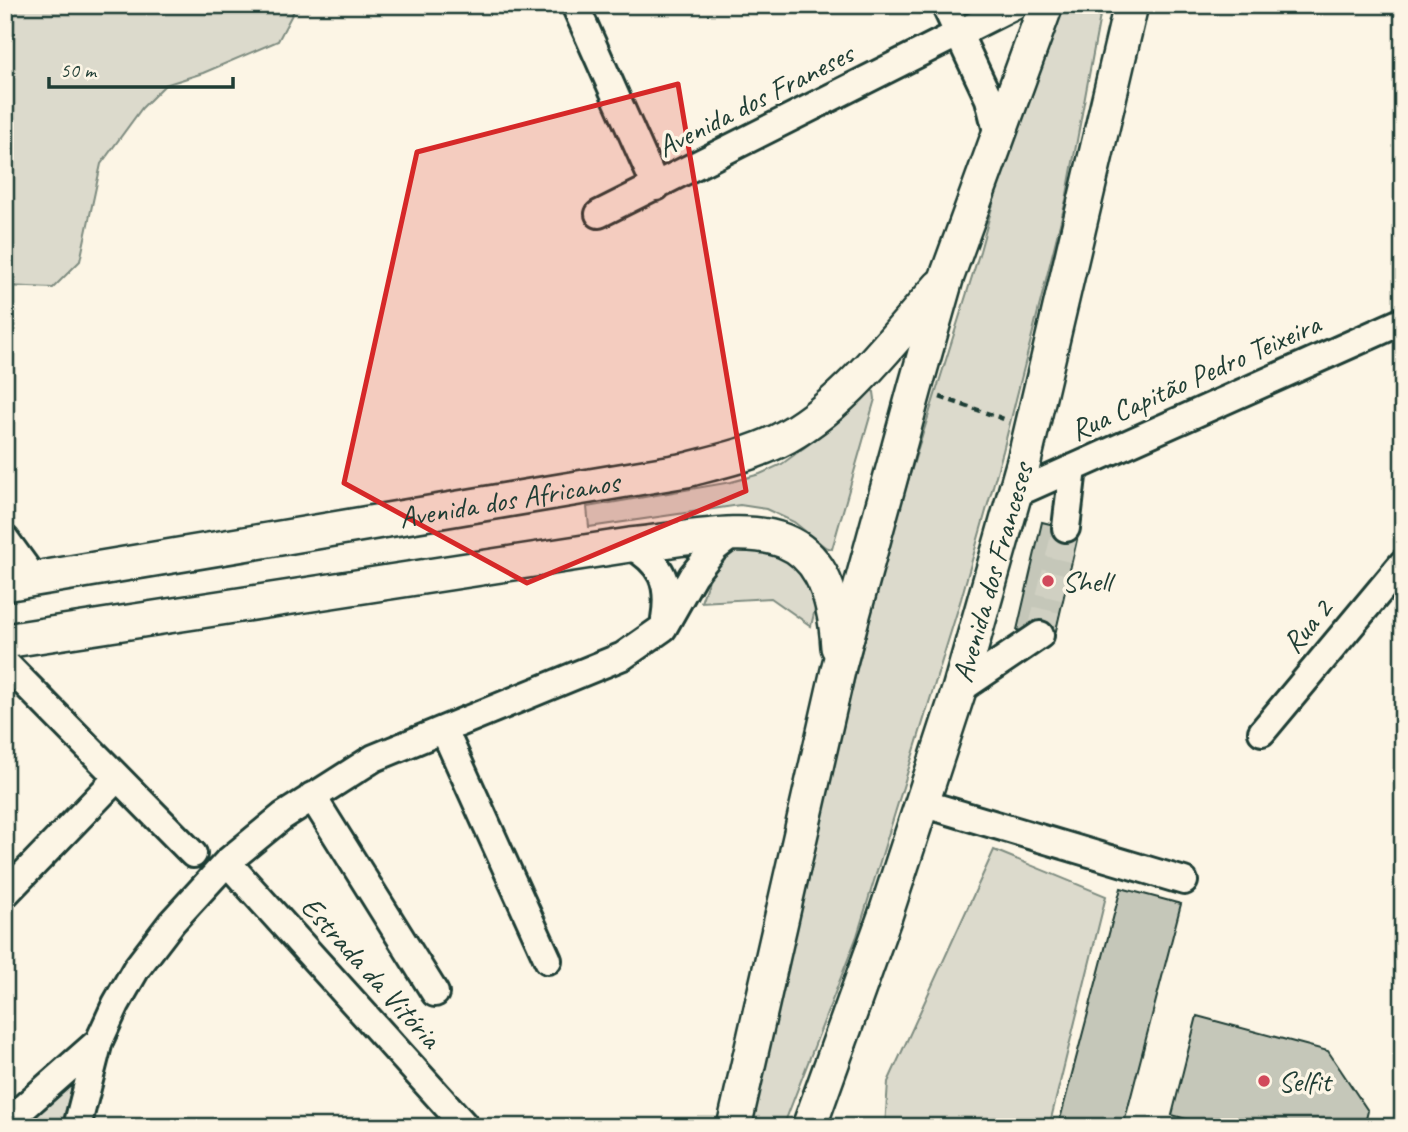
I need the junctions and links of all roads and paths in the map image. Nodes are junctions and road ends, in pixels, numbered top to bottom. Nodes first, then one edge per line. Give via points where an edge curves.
1 (575, 5) edge
2 (945, 5) edge
3 (1015, 5) edge
4 (1046, 5) edge
5 (1131, 5) edge
6 (958, 35) junction
7 (998, 135) junction
8 (656, 187) junction
9 (600, 214) dead end
10 (946, 279) junction
11 (1403, 321) edge
12 (915, 388) junction
13 (1031, 428) junction
14 (1073, 468) junction
15 (1015, 494) junction
16 (1066, 528) tunnel mouth
17 (733, 534) junction
18 (5, 539) edge
19 (630, 545) junction
20 (1403, 563) edge
21 (20, 582) edge
22 (663, 628) junction
23 (1040, 635) tunnel mouth
24 (5, 641) edge
25 (5, 663) edge
26 (839, 666) junction
27 (959, 690) junction
28 (444, 730) junction
29 (1262, 732) dead end
30 (116, 779) junction
31 (312, 796) junction
32 (922, 803) junction
33 (192, 855) dead end
34 (227, 862) junction
35 (1184, 881) dead end
36 (5, 894) edge
37 (548, 960) dead end
38 (435, 993) dead end
39 (99, 1041) junction
40 (5, 1124) edge
41 (77, 1127) edge
42 (466, 1127) edge
43 (734, 1127) edge
44 (809, 1127) edge

1 - 8 street
2 - 6 street
3 - 6 street, Avenida dos Franeses
4 - 7 main road
5 - 13 main road, Avenida dos Franceses
6 - 7 street via 989,99
6 - 8 street, Avenida dos Franeses
7 - 10 main road
8 - 9 street, Avenida dos Franeses
10 - 12 main road
10 - 21 main road, Avenida dos Africanos via 846,390 779,440 738,456 686,470
11 - 14 street, Rua Capitão Pedro Teixeira
12 - 13 path
12 - 26 main road
13 - 15 main road, Avenida dos Franceses
14 - 15 street, Rua Capitão Pedro Teixeira
14 - 16 street
15 - 27 main road, Avenida dos Franceses
17 - 19 main road, Avenida dos Africanos
17 - 22 street via 698,568
17 - 26 main road, Avenida dos Africanos via 776,536 799,548 816,566 833,604
18 - 21 street
19 - 22 street via 649,558 665,582
19 - 24 main road, Avenida dos Africanos
20 - 29 street, Rua 2
22 - 28 street via 623,656
23 - 27 street
25 - 30 street
26 - 43 main road
27 - 32 main road, Avenida dos Franceses
28 - 31 street via 374,758
28 - 37 street
30 - 33 street
30 - 36 street
31 - 34 street
31 - 38 street
32 - 35 street
32 - 44 main road, Avenida dos Franceses
34 - 39 street via 136,968
34 - 42 street, Estrada da Vitória
39 - 40 street
39 - 41 street

